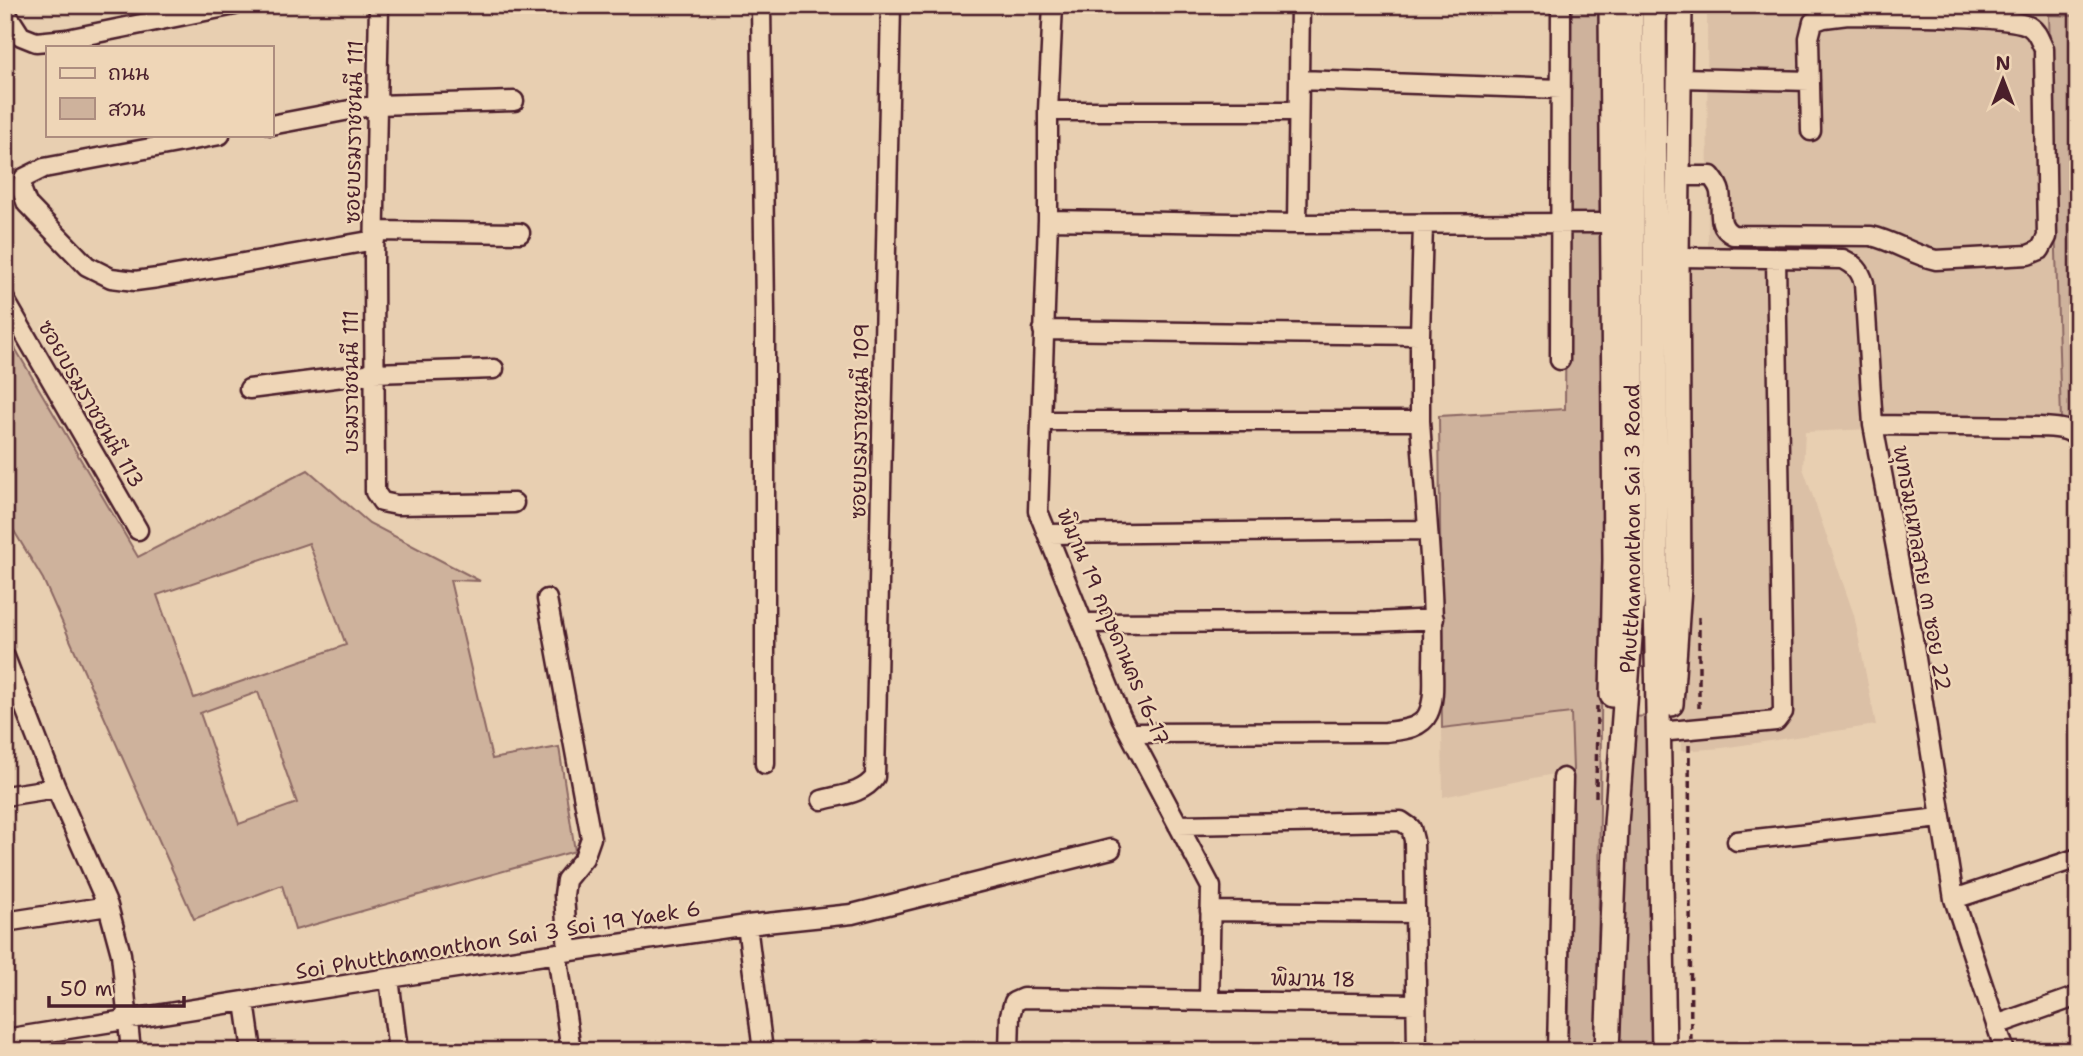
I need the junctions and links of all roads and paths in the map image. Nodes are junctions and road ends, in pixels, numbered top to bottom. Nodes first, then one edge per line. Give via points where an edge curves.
1 (235, 5) edge
2 (379, 5) edge
3 (761, 5) edge
4 (891, 5) edge
5 (1053, 5) edge
6 (1300, 5) edge
7 (1561, 5) edge
8 (1611, 5) edge
9 (1631, 5) edge
10 (1654, 5) edge
11 (1680, 5) edge
12 (5, 11) edge
13 (1679, 78) junction
14 (1299, 80) junction
15 (1810, 81) junction
16 (1561, 89) junction
17 (514, 101) dead end
18 (376, 105) junction
19 (1048, 111) junction
20 (1298, 111) junction
21 (273, 125) edge
22 (1811, 131) dead end
23 (215, 136) edge
24 (1679, 176) junction
25 (1048, 220) junction
26 (1559, 222) junction
27 (1612, 223) junction
28 (1297, 224) junction
29 (1423, 224) junction
30 (520, 233) dead end
31 (375, 236) junction
32 (1677, 257) junction
33 (1776, 258) junction
34 (374, 260) joint
35 (5, 300) edge
36 (1043, 330) junction
37 (1420, 335) junction
38 (1560, 360) dead end
39 (494, 369) dead end
40 (374, 373) junction
41 (248, 389) dead end
42 (1041, 421) junction
43 (1420, 421) junction
44 (1873, 425) junction
45 (2078, 439) edge
46 (514, 503) dead end
47 (138, 530) dead end
48 (1427, 530) junction
49 (1048, 534) junction
50 (1645, 596) junction
51 (547, 599) dead end
52 (1434, 619) junction
53 (1083, 623) junction
54 (5, 657) edge
55 (13, 695) edge
56 (1679, 730) junction
57 (1130, 733) junction
58 (765, 764) dead end
59 (1563, 778) dead end
60 (56, 788) junction
61 (5, 796) edge
62 (822, 800) dead end
63 (1941, 818) junction
64 (1616, 824) junction
65 (1178, 825) junction
66 (1662, 826) junction
67 (1737, 841) dead end
68 (1111, 849) dead end
69 (2078, 858) edge
70 (1954, 899) junction
71 (108, 906) junction
72 (1210, 911) junction
73 (1415, 913) junction
74 (5, 922) edge
75 (747, 925) junction
76 (563, 952) junction
77 (389, 978) junction
78 (2078, 996) edge
79 (1209, 999) junction
80 (245, 1002) junction
81 (1416, 1004) junction
82 (127, 1020) junction
83 (1996, 1025) junction
84 (5, 1039) edge
85 (5, 1045) edge
86 (6, 1051) edge
87 (131, 1051) edge
88 (252, 1051) edge
89 (398, 1051) edge
90 (571, 1051) edge
91 (763, 1051) edge
92 (1009, 1051) edge
93 (1417, 1051) edge
94 (1557, 1051) edge
95 (1607, 1051) edge
96 (1664, 1051) edge
97 (1691, 1051) edge
98 (2005, 1051) edge

1 - 12 street via 36,42 21,36
2 - 18 street, ซอยบรมราชชนนี 111
3 - 58 street
4 - 62 street, ซอยบรมราชชนนี 109 via 875,777 859,791
5 - 19 street, พิมาน 19 กฤษดานคร 16-17
6 - 14 street
7 - 16 street
8 - 27 main road
9 - 50 main road, Phutthamonthon Sai 3 Road
10 - 50 main road, Phutthamonthon Sai 3 Road
11 - 13 main road
13 - 15 street
13 - 24 main road
14 - 16 street
14 - 20 street
15 - 22 street
15 - 24 street via 1809,38 1813,22 1824,18 2003,20 2030,26 2044,50 2047,237 2040,250 2019,256 1936,260 1871,236 1732,235 1721,220 1720,191 1711,176
16 - 26 street
17 - 18 street
18 - 21 street
18 - 31 street, ซอยบรมราชชนนี 111
19 - 20 street
19 - 25 street, พิมาน 19 กฤษดานคร 16-17
20 - 28 street
23 - 31 street via 44,168 24,178 21,188 27,204 62,241 87,265 110,278 158,278
24 - 32 main road
25 - 28 street
25 - 36 street, พิมาน 19 กฤษดานคร 16-17
26 - 27 street
26 - 29 street
26 - 38 street
27 - 64 main road via 1615,560 1611,703
28 - 29 street
29 - 37 street
30 - 31 street
31 - 34 street, ซอยบรมราชชนนี 111
32 - 33 street, พุทธมณฑลสาย ๓ ซอย 22
32 - 56 main road
33 - 44 street, พุทธมณฑลสาย ๓ ซอย 22 via 1843,259 1861,271
33 - 56 street via 1783,712 1776,721
34 - 40 street, บรมราชชนนี 111
35 - 47 street, ซอยบรมราชชนนี 113
36 - 37 street
36 - 42 street, พิมาน 19 กฤษดานคร 16-17
37 - 43 street
39 - 40 street
40 - 41 street
40 - 46 street, บรมราชชนนี 111 via 374,476 375,492 382,502
42 - 43 street
42 - 49 street, พิมาน 19 กฤษดานคร 16-17 via 1038,511
43 - 48 street
44 - 45 street via 2040,427 2063,429
44 - 63 street, พุทธมณฑลสาย ๓ ซอย 22
48 - 49 street
48 - 52 street
49 - 53 street, พิมาน 19 กฤษดานคร 16-17
50 - 64 main road, Phutthamonthon Sai 3 Road
50 - 66 main road, Phutthamonthon Sai 3 Road
51 - 76 street via 591,838 584,858 566,880
52 - 53 street
52 - 57 street via 1432,700 1421,723 1409,728 1386,732
53 - 57 street, พิมาน 19 กฤษดานคร 16-17
54 - 55 street
55 - 60 street
56 - 66 main road
56 - 97 path
57 - 65 street, พิมาน 19 กฤษดานคร 16-17
59 - 94 street
60 - 61 street
60 - 71 street
63 - 67 street
63 - 70 street, พุทธมณฑลสาย ๓ ซอย 22
64 - 95 main road, Phutthamonthon Sai 3 Road
65 - 72 street, พิมาน 19 กฤษดานคร 16-17 via 1211,887
65 - 73 street via 1401,821 1411,828 1413,840
66 - 96 main road, Phutthamonthon Sai 3 Road
68 - 75 street, Soi Phutthamonthon Sai 3 Soi 19 Yaek 6 via 852,914
69 - 70 street
70 - 83 street, พุทธมณฑลสาย ๓ ซอย 22
71 - 74 street
71 - 82 street via 121,954
72 - 73 street
72 - 79 street, พิมาน 19 กฤษดานคร 16-17
73 - 81 street
75 - 76 street, Soi Phutthamonthon Sai 3 Soi 19 Yaek 6
75 - 91 street
76 - 77 street, Soi Phutthamonthon Sai 3 Soi 19 Yaek 6
76 - 90 street
77 - 80 street, Soi Phutthamonthon Sai 3 Soi 19 Yaek 6
77 - 89 street
78 - 83 street
79 - 81 street, พิมาน 18
79 - 92 street, พิมาน 18 via 1023,998 1014,1002 1010,1014
80 - 82 street, Soi Phutthamonthon Sai 3 Soi 19 Yaek 6
80 - 88 street
81 - 93 street
82 - 84 street, Soi Phutthamonthon Sai 3 Soi 19 Yaek 6
82 - 87 street
83 - 98 street, พุทธมณฑลสาย ๓ ซอย 22
85 - 86 street

